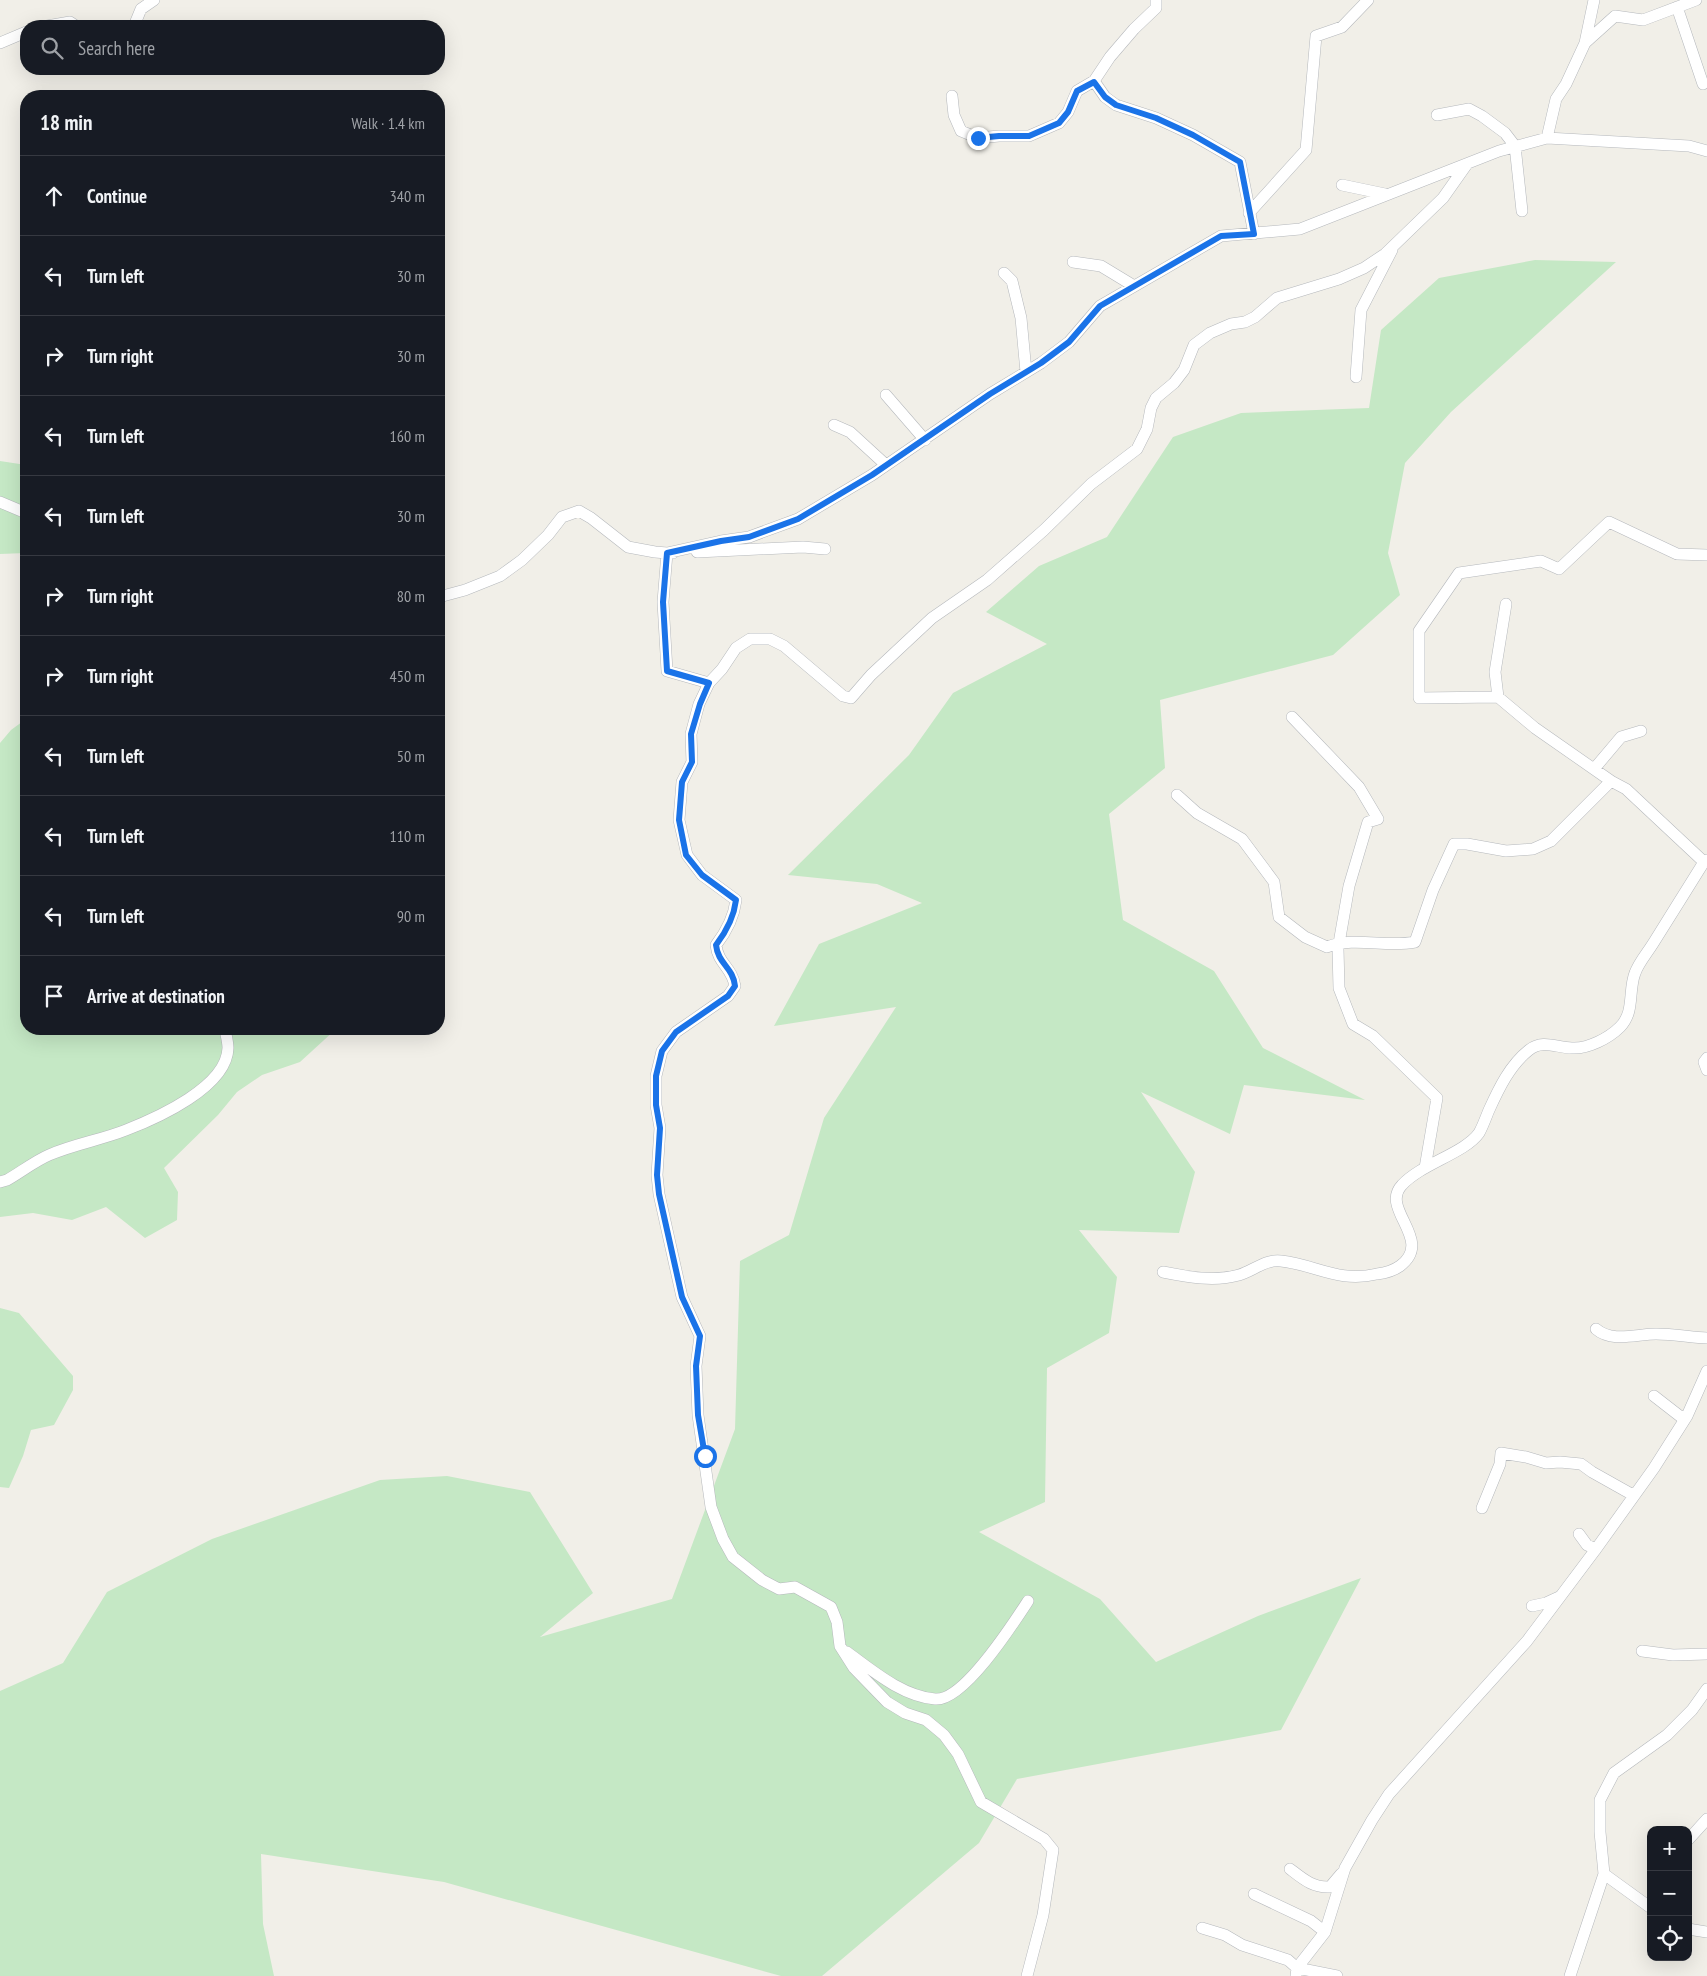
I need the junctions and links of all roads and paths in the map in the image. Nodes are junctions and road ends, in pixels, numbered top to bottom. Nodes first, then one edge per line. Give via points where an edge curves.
1 (154, 0) edge
2 (1594, 0) edge
3 (1696, 0) edge
4 (1361, 2) edge
5 (1158, 3) edge
6 (1677, 7) junction
7 (136, 20) edge
8 (20, 35) edge
9 (0, 43) edge
10 (1585, 43) junction
11 (1702, 65) edge
12 (1094, 82) junction
13 (1702, 84) dead end
14 (952, 96) dead end
15 (1437, 115) dead end
16 (1547, 138) junction
17 (1515, 146) junction
18 (1707, 151) edge
19 (1467, 164) junction
20 (1342, 185) dead end
21 (1387, 195) junction
22 (1522, 211) dead end
23 (1249, 213) junction
24 (1254, 234) junction
25 (1396, 242) junction
26 (1073, 262) dead end
27 (1004, 272) dead end
28 (1134, 286) junction
29 (1026, 372) junction
30 (1356, 378) dead end
31 (886, 395) dead end
32 (834, 425) dead end
33 (925, 440) junction
34 (886, 465) junction
35 (0, 502) edge
36 (20, 510) edge
37 (824, 548) dead end
38 (667, 553) junction
39 (1707, 555) edge
40 (445, 595) edge
41 (1506, 604) dead end
42 (709, 683) junction
43 (1498, 698) junction
44 (1292, 718) dead end
45 (1641, 731) dead end
46 (1594, 769) junction
47 (1610, 781) junction
48 (1177, 795) dead end
49 (1705, 861) edge
50 (1341, 942) junction
51 (226, 1035) edge
52 (1707, 1058) edge
53 (1707, 1070) edge
54 (1424, 1168) junction
55 (0, 1182) edge
56 (1162, 1272) dead end
57 (1596, 1330) dead end
58 (1707, 1338) edge
59 (1707, 1371) edge
60 (1654, 1396) dead end
61 (1687, 1416) junction
62 (1633, 1494) junction
63 (1482, 1508) dead end
64 (1579, 1534) dead end
65 (1596, 1550) junction
66 (1561, 1596) junction
67 (1028, 1601) dead end
68 (1532, 1606) dead end
69 (840, 1646) junction
70 (1642, 1651) dead end
71 (1707, 1654) edge
72 (1707, 1690) edge
73 (1707, 1819) edge
74 (1692, 1836) edge
75 (1345, 1868) junction
76 (1290, 1869) dead end
77 (1604, 1874) junction
78 (1254, 1894) dead end
79 (1647, 1905) edge
80 (1202, 1928) dead end
81 (1692, 1930) edge
82 (1326, 1932) junction
83 (1707, 1932) edge
84 (1297, 1972) edge
85 (1027, 1976) edge
86 (1337, 1976) edge
87 (1570, 1976) edge

1 - 7 street via 141,9
2 - 10 street
3 - 6 street
4 - 23 street via 1342,27 1316,36 1306,150
5 - 12 street via 1110,58
6 - 10 street via 1643,20 1615,16
6 - 11 street
8 - 9 street
10 - 16 street via 1556,99
11 - 13 street
12 - 14 street via 1077,91 1059,123 1029,136 978,138 961,131 954,115
12 - 23 street via 1116,105 1193,135 1240,162
15 - 17 street via 1469,109 1505,133
16 - 17 street
16 - 18 street via 1690,146
17 - 19 street
17 - 22 street
19 - 21 street
19 - 25 street via 1443,198
20 - 21 street
21 - 24 street via 1300,229
23 - 24 street
24 - 28 street via 1221,236
25 - 30 street via 1361,310
25 - 42 street via 1364,268 1278,298 1255,317 1210,333 1194,345 1184,370 1156,398 1148,429 1138,449 1090,484 987,580 932,618 851,698 843,696 784,646 770,639 750,639 736,648
26 - 28 street via 1101,266
27 - 29 street via 1012,281 1022,318
28 - 29 street via 1100,306 1069,342
29 - 33 street
31 - 33 street
32 - 34 street via 850,432
33 - 34 street
34 - 38 street via 798,519 749,537
35 - 36 street
37 - 38 street
38 - 40 street via 628,547 579,511 562,517 522,560 500,576
38 - 42 street via 663,602 667,671
39 - 43 street via 1677,554 1609,522 1559,569 1541,561 1459,573 1419,631 1419,698
41 - 43 street via 1496,672
42 - 69 street via 691,734 692,762 682,782 679,820 686,855 702,875 736,900 725,932 716,945 717,956 734,975 735,986 728,996 676,1032 662,1051 656,1076 660,1128 659,1194 682,1297 700,1336 696,1366 698,1415 711,1506 723,1539 734,1557 762,1580 779,1589 794,1588 831,1607 838,1622
43 - 46 street
44 - 50 street via 1359,787 1378,819 1368,822 1349,886
45 - 46 street via 1621,737
46 - 47 street
47 - 49 street via 1626,789
47 - 50 street via 1550,841 1533,848 1506,851 1454,844 1433,890 1415,942
48 - 50 street via 1197,813 1242,839 1274,882 1279,917 1305,937 1327,947
49 - 54 street via 1634,973 1629,1014 1620,1027 1586,1047 1542,1043 1530,1049 1500,1084 1479,1133 1466,1145
50 - 54 street via 1338,949 1339,988 1353,1024 1373,1036 1437,1098
51 - 55 street via 228,1049 223,1065 212,1081 196,1094 125,1130 49,1155
52 - 53 street via 1704,1062
54 - 56 street via 1401,1186 1396,1198 1412,1247 1400,1266 1387,1272 1348,1277 1281,1261 1269,1262 1239,1275 1197,1280
57 - 58 street via 1603,1335 1617,1337 1657,1334
59 - 61 street
60 - 61 street via 1681,1417
61 - 62 street
62 - 63 street via 1581,1464 1546,1463 1501,1452 1500,1464
62 - 65 street
64 - 65 street via 1586,1545
65 - 66 street
66 - 68 street
66 - 75 street via 1527,1641 1389,1794
67 - 69 street via 975,1673 956,1692 937,1700 910,1693
69 - 85 street via 854,1668 887,1702 926,1720 944,1735 958,1754 981,1802 1044,1839 1053,1850 1047,1896
70 - 71 street via 1673,1655
72 - 77 street via 1667,1735 1614,1773 1600,1800
73 - 74 street
75 - 76 street via 1330,1887 1309,1883
75 - 82 street
77 - 79 street
77 - 87 street
78 - 82 street via 1311,1921
80 - 84 street via 1288,1960
81 - 83 street
82 - 84 street
84 - 86 street

